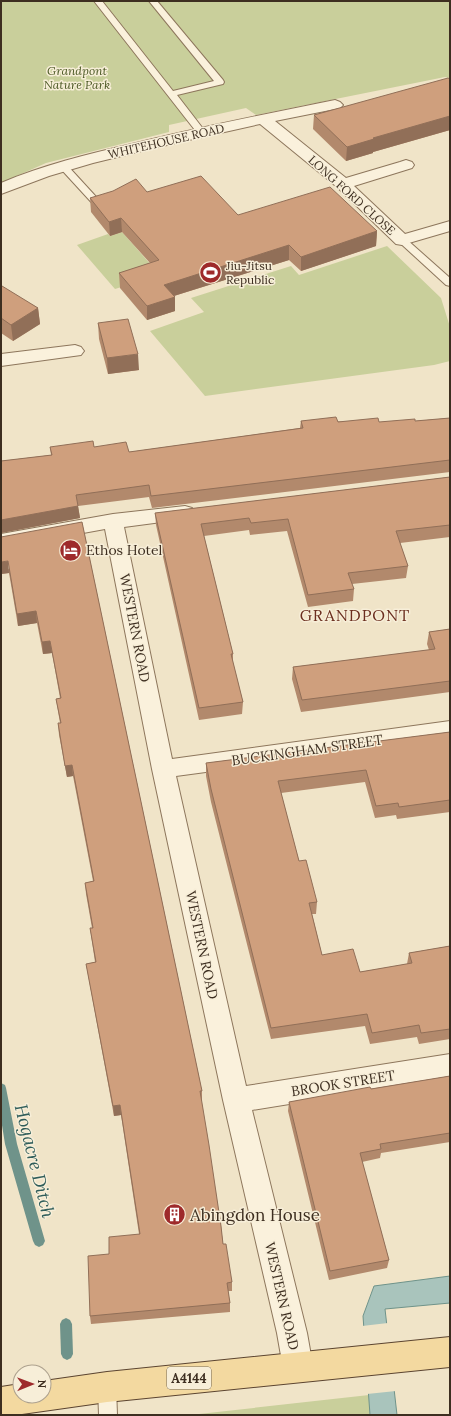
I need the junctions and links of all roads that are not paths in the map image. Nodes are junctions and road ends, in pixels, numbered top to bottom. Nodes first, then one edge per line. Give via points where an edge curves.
1 (98, 1) edge
2 (153, 1) edge
3 (170, 94) junction
4 (335, 105) dead end
5 (263, 118) junction
6 (201, 132) junction
7 (406, 165) dead end
8 (63, 166) junction
9 (343, 184) junction
10 (1, 189) edge
11 (96, 202) edge
12 (450, 226) edge
13 (402, 240) junction
14 (450, 283) edge
15 (75, 351) dead end
16 (1, 360) edge
17 (200, 511) edge
18 (113, 521) junction
19 (1, 541) edge
20 (450, 730) edge
21 (163, 769) junction
22 (450, 1066) edge
23 (236, 1100) junction
24 (450, 1352) edge
25 (298, 1367) junction
26 (107, 1387) junction
27 (52, 1395) edge
28 (12, 1400) edge
29 (1, 1402) edge
30 (108, 1415) edge

1 - 3 lane
2 - 3 lane via 220,82
3 - 6 lane
4 - 5 street, WHITEHOUSE ROAD
5 - 6 street, WHITEHOUSE ROAD
5 - 9 street, LONG FORD CLOSE
6 - 8 street, WHITEHOUSE ROAD
7 - 9 street
8 - 10 street, WHITEHOUSE ROAD
8 - 11 lane
9 - 13 street, LONG FORD CLOSE
12 - 13 street, LONG FORD CLOSE
13 - 14 lane
15 - 16 street
17 - 18 street
18 - 19 street
18 - 21 street, WESTERN ROAD
20 - 21 street, BUCKINGHAM STREET
21 - 23 street, WESTERN ROAD
22 - 23 street, BROOK STREET
23 - 25 street, WESTERN ROAD
24 - 25 main road, A4144
25 - 26 main road, A4144
26 - 27 main road, A4144
26 - 30 lane
28 - 29 main road, A4144

